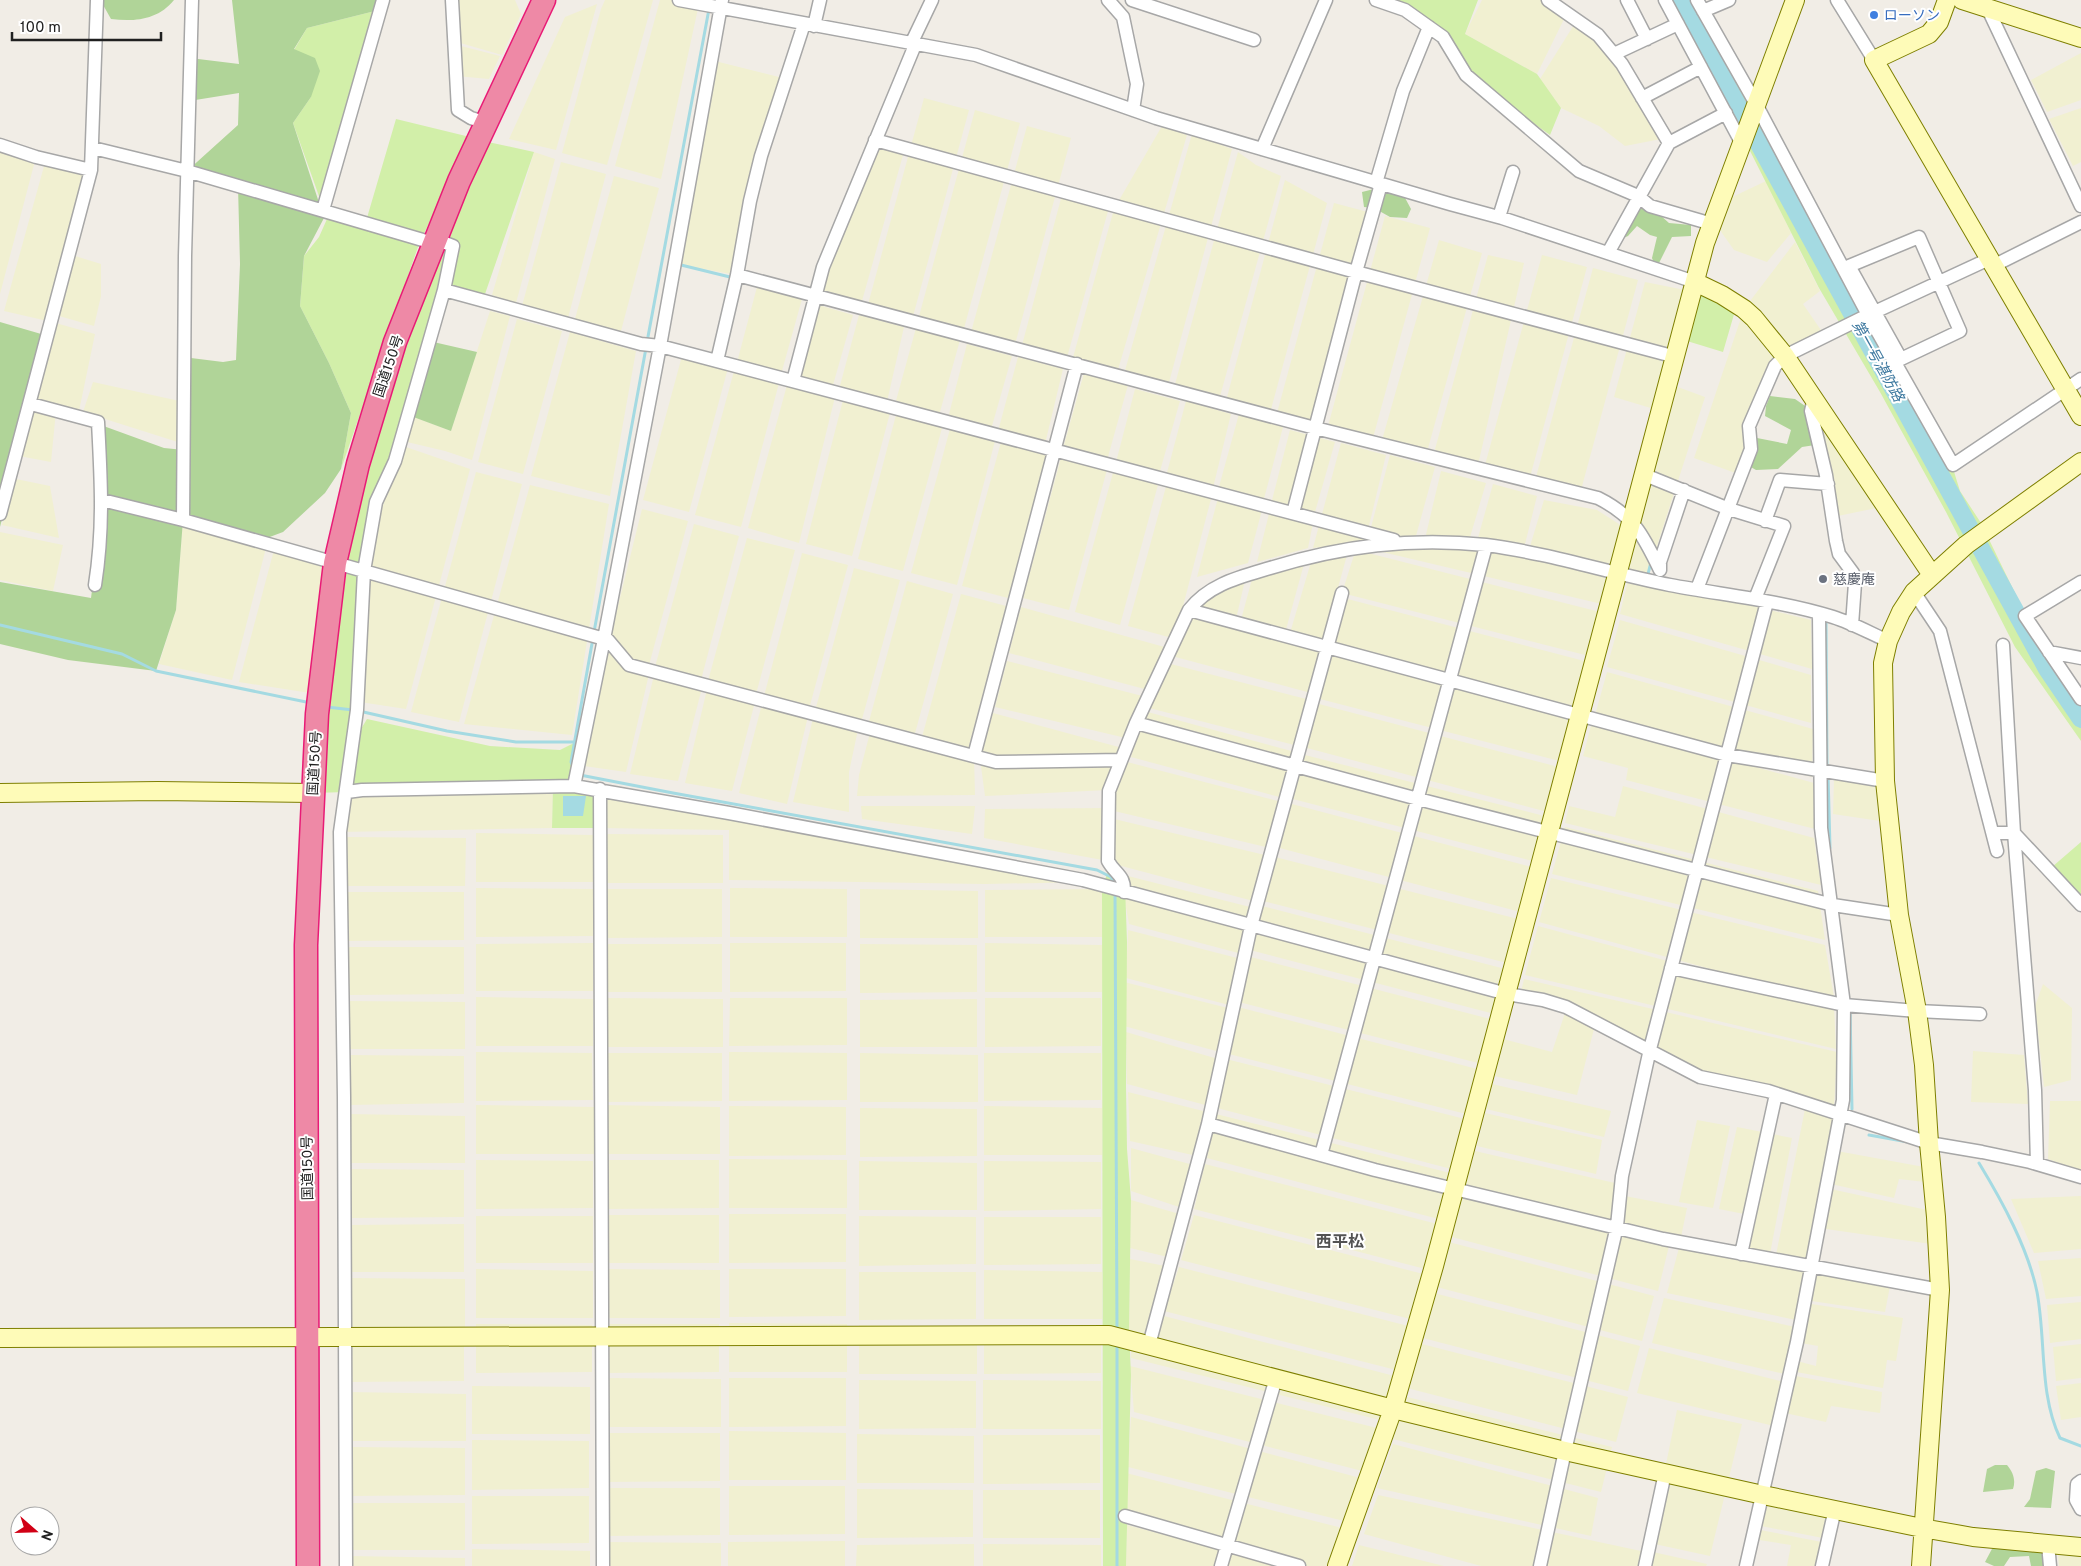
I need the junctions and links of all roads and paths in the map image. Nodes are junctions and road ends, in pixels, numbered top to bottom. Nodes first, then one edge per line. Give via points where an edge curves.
1 (96, 0) edge
2 (192, 0) edge
3 (383, 0) edge
4 (452, 0) edge
5 (544, 0) edge
6 (679, 0) edge
7 (820, 0) edge
8 (932, 0) edge
9 (1108, 0) edge
10 (1132, 0) edge
11 (1326, 0) edge
12 (1376, 0) edge
13 (1548, 0) edge
14 (1627, 0) edge
15 (1665, 0) edge
16 (1729, 0) edge
17 (1795, 0) edge
18 (1837, 0) edge
19 (1947, 0) edge
20 (1962, 0) edge
21 (722, 4) edge
22 (1700, 5) edge
23 (1993, 5) edge
24 (1678, 24) junction
25 (809, 25) junction
26 (1429, 27) junction
27 (2081, 38) edge
28 (1647, 39) junction
29 (1254, 40) dead end
30 (913, 45) junction
31 (1614, 54) junction
32 (1874, 60) junction
33 (1701, 67) junction
34 (1642, 98) junction
35 (1755, 107) junction
36 (1133, 110) junction
37 (1726, 113) junction
38 (487, 123) junction
39 (1742, 139) junction
40 (875, 140) junction
41 (1669, 143) junction
42 (0, 145) edge
43 (93, 148) junction
44 (1262, 149) junction
45 (91, 170) junction
46 (187, 171) junction
47 (1513, 172) dead end
48 (1379, 183) junction
49 (1638, 196) junction
50 (2081, 206) edge
51 (323, 210) junction
52 (1499, 217) junction
53 (2081, 222) edge
54 (1712, 224) junction
55 (434, 241) junction
56 (1608, 254) junction
57 (1991, 262) junction
58 (1356, 272) junction
59 (737, 275) junction
60 (1695, 282) junction
61 (1939, 282) junction
62 (444, 290) junction
63 (814, 296) junction
64 (1869, 315) junction
65 (660, 346) junction
66 (1676, 356) junction
67 (1785, 356) junction
68 (716, 361) junction
69 (1077, 364) junction
70 (2081, 379) edge
71 (793, 381) junction
72 (2066, 390) junction
73 (1814, 398) junction
74 (30, 404) junction
75 (2081, 416) edge
76 (1316, 428) junction
77 (1055, 450) junction
78 (2081, 462) edge
79 (5, 473) edge
80 (1645, 475) junction
81 (1828, 484) junction
82 (1684, 490) junction
83 (102, 500) junction
84 (1729, 509) junction
85 (1293, 513) junction
86 (0, 514) edge
87 (183, 520) junction
88 (1765, 520) junction
89 (1632, 522) junction
90 (1404, 542) junction
91 (1486, 546) junction
92 (335, 563) junction
93 (364, 571) junction
94 (1618, 573) junction
95 (1932, 575) junction
96 (1658, 576) junction
97 (2081, 582) edge
98 (95, 585) dead end
99 (1697, 590) junction
100 (1914, 592) junction
101 (1342, 593) dead end
102 (1761, 601) junction
103 (1189, 610) junction
104 (1819, 617) junction
105 (1852, 625) junction
106 (602, 639) junction
107 (1888, 641) junction
108 (2003, 645) dead end
109 (1327, 648) junction
110 (2049, 652) junction
111 (2081, 658) edge
112 (1449, 680) junction
113 (2081, 699) edge
114 (1581, 715) junction
115 (1136, 723) junction
116 (1727, 755) junction
117 (974, 756) junction
118 (1121, 760) junction
119 (1295, 766) junction
120 (1826, 772) junction
121 (576, 776) junction
122 (1885, 781) junction
123 (600, 789) junction
124 (347, 792) junction
125 (0, 793) edge
126 (312, 793) junction
127 (1418, 799) junction
128 (1550, 833) junction
129 (1993, 833) junction
130 (2014, 833) junction
131 (1997, 851) dead end
132 (1697, 870) junction
133 (1124, 892) junction
134 (1834, 905) junction
135 (2081, 905) edge
136 (1899, 915) junction
137 (1251, 926) junction
138 (1375, 959) junction
139 (1671, 968) junction
140 (1507, 994) junction
141 (1844, 1004) junction
142 (1917, 1011) junction
143 (1980, 1014) dead end
144 (1650, 1049) junction
145 (1776, 1094) junction
146 (1840, 1115) junction
147 (1208, 1124) junction
148 (1929, 1143) junction
149 (1321, 1155) junction
150 (2037, 1164) junction
151 (2081, 1177) edge
152 (1454, 1189) junction
153 (1617, 1226) junction
154 (1741, 1254) junction
155 (1812, 1266) junction
156 (1940, 1290) junction
157 (345, 1337) junction
158 (603, 1337) junction
159 (0, 1338) edge
160 (308, 1338) junction
161 (1149, 1344) junction
162 (1276, 1378) junction
163 (1393, 1409) junction
164 (1565, 1451) junction
165 (1665, 1473) junction
166 (2081, 1481) edge
167 (1764, 1495) junction
168 (2081, 1508) edge
169 (1835, 1509) junction
170 (1125, 1516) dead end
171 (1922, 1528) junction
172 (2048, 1544) junction
173 (1227, 1546) junction
174 (2081, 1547) edge
175 (308, 1566) edge
176 (346, 1566) edge
177 (603, 1566) edge
178 (1221, 1566) edge
179 (1299, 1566) edge
180 (1337, 1566) edge
181 (1540, 1566) edge
182 (1645, 1566) edge
183 (1746, 1566) edge
184 (1822, 1566) edge
185 (1921, 1566) edge
186 (2050, 1566) edge

1 - 43 street
2 - 46 street
3 - 51 street
4 - 38 street via 458,110
5 - 38 highway, 国道150号
6 - 21 street
7 - 25 street
8 - 30 street
9 - 36 street via 1123,17 1137,84
10 - 29 street
11 - 44 street
12 - 26 street via 1405,10
13 - 31 street via 1598,35
14 - 28 street
15 - 24 street
16 - 22 street
17 - 35 street
18 - 32 street
19 - 32 street via 1940,22 1929,34
20 - 23 street
21 - 25 street
21 - 65 street
22 - 35 street
23 - 27 street
23 - 50 street
24 - 28 street
24 - 33 street
25 - 30 street
25 - 59 street via 761,156
26 - 48 street via 1403,91
26 - 49 street via 1443,37 1466,74 1579,171
28 - 31 street
30 - 36 street via 976,55
30 - 40 street
31 - 34 street
32 - 57 street
33 - 34 street
33 - 37 street
34 - 41 street
35 - 39 street
35 - 64 street
36 - 44 street
37 - 39 street
37 - 41 street
38 - 55 highway, 国道150号
39 - 54 street
40 - 58 street
40 - 63 street
41 - 49 street
42 - 45 street
43 - 45 street
43 - 46 street
44 - 48 street
45 - 74 street
46 - 51 street
46 - 87 street
47 - 52 street
48 - 52 street
48 - 58 street
49 - 54 street via 1650,206
49 - 56 street
51 - 55 street
52 - 56 street
53 - 57 street
54 - 60 street
55 - 62 street via 453,246
55 - 92 highway, 国道150号 via 374,406
56 - 60 street
57 - 61 street
57 - 72 street
58 - 66 street
58 - 76 street
59 - 63 street
59 - 68 street
60 - 66 street
60 - 67 street via 1744,309
61 - 64 street
61 - 64 street via 1960,331 1901,359
61 - 64 street via 1919,237 1849,266
62 - 65 street via 641,344
62 - 93 street via 395,461 376,502
63 - 69 street
63 - 71 street
64 - 67 street
64 - 72 street via 1953,465
65 - 68 street
65 - 106 street
66 - 80 street
67 - 73 street
67 - 84 street via 1775,366 1748,426 1752,449
68 - 71 street
69 - 76 street
69 - 77 street
70 - 72 street
71 - 77 street
72 - 75 street
73 - 81 street via 1811,411
73 - 95 street
74 - 79 street
74 - 83 street via 98,422
76 - 85 street
76 - 89 street via 1598,498 1618,508
77 - 85 street
77 - 117 street
78 - 95 street via 1966,545
79 - 86 street
80 - 82 street
80 - 89 street
81 - 88 street via 1780,480
81 - 105 street via 1839,554 1853,573 1855,584
82 - 84 street
82 - 96 street
83 - 87 street
83 - 98 street
84 - 88 street
84 - 99 street
85 - 90 street
87 - 92 street
88 - 102 street via 1784,526
89 - 94 street
89 - 96 street via 1644,537
90 - 91 street
90 - 103 street via 1309,556 1252,573 1215,587 1198,598
91 - 94 street
91 - 112 street
92 - 93 street
92 - 126 highway, 国道150号 via 317,714
93 - 106 street
93 - 124 street via 358,698
94 - 96 street
94 - 114 street
95 - 100 street
96 - 99 street
97 - 110 street via 2025,616
99 - 102 street
100 - 107 street
100 - 129 street via 1940,631
101 - 109 street
102 - 104 street
102 - 116 street
103 - 109 street
103 - 115 street
104 - 105 street via 1834,617
104 - 120 street
105 - 107 street
106 - 117 street via 608,640 628,664
106 - 121 street
107 - 122 street via 1882,687
108 - 130 street
109 - 112 street
109 - 119 street
110 - 111 street
110 - 113 street
112 - 114 street
112 - 127 street
114 - 116 street
114 - 128 street
115 - 118 street
115 - 119 street
116 - 120 street
116 - 132 street
117 - 118 street via 996,762
118 - 133 street via 1109,791 1108,861 1120,874
119 - 127 street
119 - 137 street
120 - 122 street
120 - 134 street via 1821,828
121 - 123 street
121 - 124 street
122 - 136 street
123 - 133 street via 1083,880
123 - 158 street
124 - 157 street via 340,832
125 - 126 street
126 - 160 highway, 国道150号 via 306,945
127 - 128 street
127 - 138 street
128 - 132 street
128 - 140 street
129 - 130 street
129 - 131 street
130 - 135 street
130 - 150 street via 2035,1090
132 - 134 street
132 - 139 street
133 - 137 street
134 - 136 street
134 - 141 street
136 - 142 street
137 - 138 street
137 - 147 street
138 - 140 street
138 - 149 street
139 - 141 street
139 - 144 street
140 - 144 street via 1566,1007
140 - 152 street
141 - 142 street
141 - 146 street
142 - 143 street
142 - 148 street
144 - 145 street via 1700,1078
144 - 153 street via 1622,1176
145 - 146 street
145 - 154 street
146 - 148 street
146 - 155 street
147 - 149 street
147 - 161 street
148 - 150 street
148 - 156 street
149 - 152 street
150 - 151 street
152 - 153 street
152 - 163 street
153 - 154 street
153 - 164 street
154 - 155 street
155 - 156 street
155 - 167 street
156 - 171 street
157 - 158 street
157 - 160 street
157 - 176 street
158 - 161 street via 1116,1337
158 - 177 street
159 - 160 street
160 - 175 highway, 国道150号
161 - 162 street
162 - 163 street
162 - 173 street
163 - 164 street
163 - 180 street
164 - 165 street
164 - 181 street
165 - 167 street
165 - 182 street
166 - 168 street via 2077,1484 2076,1500
167 - 169 street
167 - 183 street
169 - 171 street
169 - 184 street
170 - 173 street
171 - 172 street
171 - 185 street
172 - 174 street
172 - 186 street
173 - 178 street
173 - 179 street

